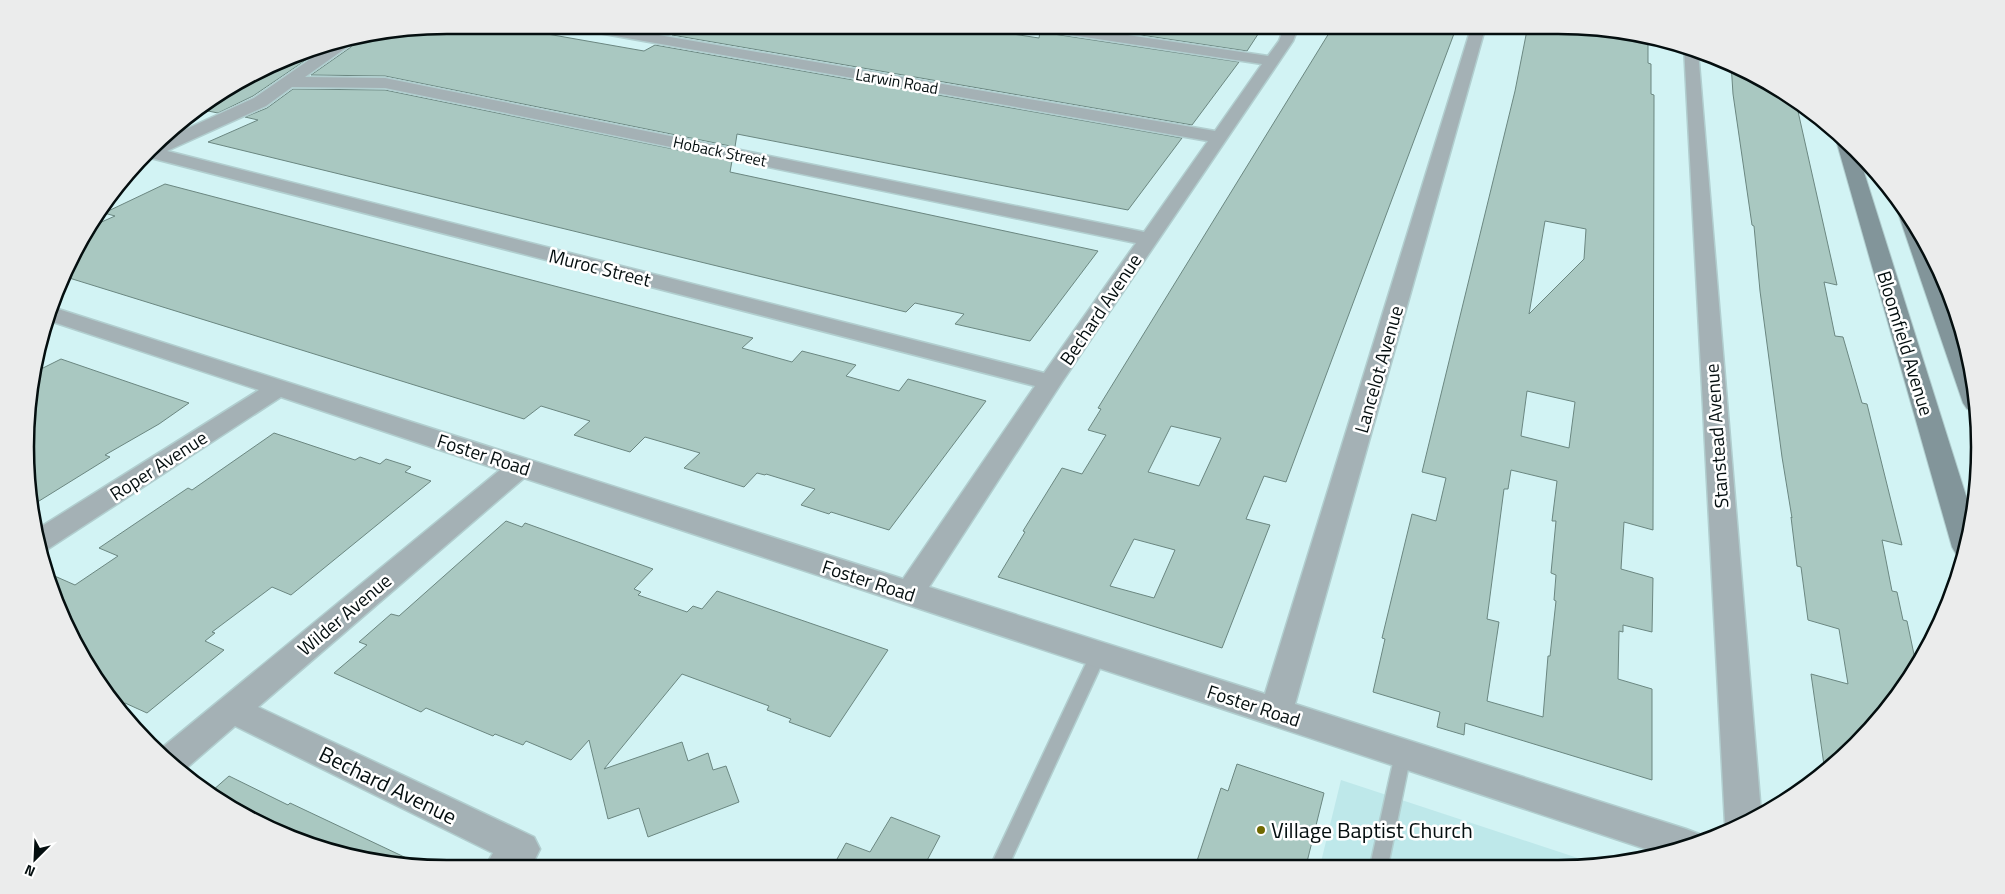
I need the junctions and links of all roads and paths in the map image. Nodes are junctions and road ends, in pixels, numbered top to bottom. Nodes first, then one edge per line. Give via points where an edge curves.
1 (628, 34) edge
2 (1110, 34) edge
3 (1289, 34) edge
4 (1476, 34) edge
5 (334, 50) edge
6 (1691, 56) edge
7 (1271, 61) junction
8 (290, 82) junction
9 (1218, 137) junction
10 (165, 146) edge
11 (157, 153) edge
12 (1849, 154) edge
13 (1148, 238) junction
14 (1921, 249) edge
15 (56, 321) edge
16 (1963, 367) edge
17 (1050, 382) junction
18 (279, 388) junction
19 (521, 466) junction
20 (1962, 531) edge
21 (44, 538) edge
22 (908, 593) junction
23 (1098, 654) junction
24 (231, 709) junction
25 (1276, 712) junction
26 (1403, 754) junction
27 (174, 757) edge
28 (1743, 817) edge
29 (1676, 843) edge
30 (511, 860) edge
31 (1002, 860) edge
32 (1380, 860) edge

1 - 9 street, Larwin Road
2 - 7 street
3 - 7 street, Bechard Avenue
4 - 25 street, Lancelot Avenue
5 - 8 street
6 - 28 street, Stanstead Avenue
7 - 9 street, Bechard Avenue
8 - 10 street via 260,102
8 - 13 street, Hoback Street via 385,83
9 - 13 street, Bechard Avenue
11 - 17 street, Muroc Street
12 - 20 main road, Bloomfield Avenue
13 - 17 street, Bechard Avenue
14 - 16 main road
15 - 18 street, Foster Road
17 - 22 street, Bechard Avenue
18 - 19 street, Foster Road
18 - 21 street, Roper Avenue
19 - 22 street, Foster Road
19 - 24 street, Wilder Avenue
22 - 23 street, Foster Road
23 - 25 street, Foster Road
23 - 31 lane
24 - 27 street, Wilder Avenue
24 - 30 street, Bechard Avenue via 521,849
25 - 26 street, Foster Road
26 - 29 street, Foster Road
26 - 32 lane

